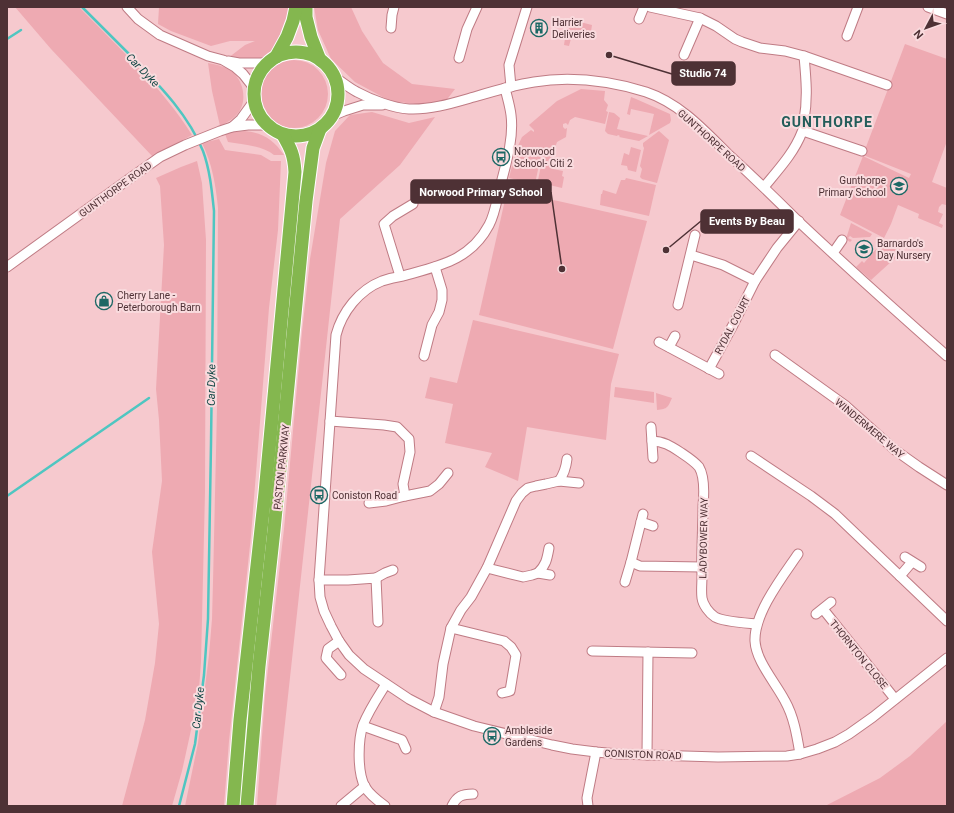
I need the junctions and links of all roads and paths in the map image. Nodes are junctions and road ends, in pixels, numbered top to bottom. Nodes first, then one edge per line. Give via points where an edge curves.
1 (127, 7) edge
2 (296, 7) edge
3 (306, 7) edge
4 (394, 7) edge
5 (477, 7) edge
6 (527, 7) edge
7 (644, 7) edge
8 (650, 7) edge
9 (858, 7) edge
10 (928, 7) edge
11 (947, 14) edge
12 (700, 18) junction
13 (639, 19) dead end
14 (391, 28) dead end
15 (847, 36) dead end
16 (684, 56) dead end
17 (804, 56) junction
18 (459, 58) dead end
19 (223, 60) junction
20 (272, 60) junction
21 (320, 60) junction
22 (333, 76) junction
23 (887, 86) dead end
24 (508, 87) junction
25 (254, 88) junction
26 (254, 102) junction
27 (389, 105) junction
28 (332, 116) junction
29 (267, 125) junction
30 (232, 127) junction
31 (320, 129) junction
32 (803, 131) junction
33 (283, 135) junction
34 (862, 151) dead end
35 (764, 187) junction
36 (413, 204) dead end
37 (799, 221) junction
38 (695, 235) dead end
39 (842, 240) dead end
40 (833, 253) junction
41 (691, 255) junction
42 (7, 267) edge
43 (435, 267) junction
44 (400, 276) junction
45 (755, 281) junction
46 (678, 304) dead end
47 (675, 336) dead end
48 (659, 342) dead end
49 (669, 347) junction
50 (775, 355) dead end
51 (424, 356) dead end
52 (947, 356) edge
53 (709, 369) junction
54 (719, 374) dead end
55 (330, 421) junction
56 (651, 427) dead end
57 (652, 441) junction
58 (751, 456) dead end
59 (653, 458) dead end
60 (567, 459) dead end
61 (448, 473) dead end
62 (559, 481) junction
63 (579, 483) dead end
64 (947, 485) edge
65 (405, 496) junction
66 (369, 503) dead end
67 (653, 526) dead end
68 (549, 548) dead end
69 (798, 554) dead end
70 (632, 562) junction
71 (702, 567) junction
72 (921, 567) dead end
73 (487, 568) junction
74 (393, 570) dead end
75 (538, 573) junction
76 (550, 575) dead end
77 (900, 576) junction
78 (376, 578) junction
79 (319, 580) junction
80 (625, 582) dead end
81 (830, 602) dead end
82 (378, 622) dead end
83 (947, 622) edge
84 (757, 624) junction
85 (451, 628) junction
86 (339, 641) junction
87 (592, 651) dead end
88 (648, 652) junction
89 (692, 653) dead end
90 (945, 663) edge
91 (341, 675) dead end
92 (386, 684) junction
93 (502, 693) dead end
94 (895, 699) junction
95 (434, 712) junction
96 (363, 726) junction
97 (406, 749) dead end
98 (596, 752) junction
99 (800, 754) junction
100 (647, 755) junction
101 (365, 786) junction
102 (473, 794) dead end
103 (233, 806) edge
104 (247, 806) edge
105 (341, 806) edge
106 (386, 806) edge
107 (452, 806) edge
108 (588, 806) edge

1 - 19 street via 138,19 160,35
2 - 20 highway via 292,26
3 - 21 highway via 309,30
4 - 14 street
5 - 18 street via 467,29
6 - 24 street, CONISTON ROAD via 509,65
7 - 13 street
8 - 12 street
9 - 15 street
10 - 11 street
12 - 16 street
12 - 17 street via 742,42
17 - 23 street
17 - 32 street via 807,86
19 - 20 street
19 - 25 street via 243,74
20 - 21 highway via 288,53 302,53
20 - 25 highway via 259,74
21 - 22 highway
22 - 27 street, GUNTHORPE ROAD via 356,92
22 - 28 highway via 338,96
24 - 27 street, GUNTHORPE ROAD via 428,108 410,109
24 - 35 street, GUNTHORPE ROAD via 553,80 593,81 648,93 681,110
24 - 43 street, CONISTON ROAD via 511,115 509,150 489,224 473,246 462,255
25 - 26 highway
26 - 29 highway
26 - 30 street, GUNTHORPE ROAD
27 - 28 street, GUNTHORPE ROAD via 363,105
28 - 31 highway
29 - 30 street, GUNTHORPE ROAD
29 - 33 highway
30 - 42 street, GUNTHORPE ROAD via 160,157
31 - 33 highway via 306,135
31 - 104 highway, PASTON PARKWAY via 313,148 306,201
32 - 34 street
32 - 35 street via 782,166
33 - 103 highway, PASTON PARKWAY via 290,146 295,172
35 - 37 street, GUNTHORPE ROAD
36 - 44 street via 384,224
37 - 40 street, GUNTHORPE ROAD
37 - 45 street, RYDAL COURT
38 - 41 street
39 - 40 street
40 - 52 street, GUNTHORPE ROAD
41 - 45 street via 723,265
41 - 46 street
43 - 44 street, CONISTON ROAD
43 - 51 street via 442,290 442,300
44 - 55 street, CONISTON ROAD via 382,281 363,292 339,324
45 - 53 street, RYDAL COURT
47 - 49 street
48 - 49 street
49 - 53 street
50 - 64 street, WINDERMERE WAY via 846,406 895,450
53 - 54 street
55 - 65 street via 397,427 409,439 410,452 403,484
55 - 79 street, CONISTON ROAD
56 - 57 street
57 - 59 street
57 - 71 street, LADYBOWER WAY via 668,444 699,468 704,492
58 - 77 street via 835,514
60 - 62 street via 567,466
61 - 65 street via 430,491
62 - 63 street
62 - 73 street via 528,488 516,500
65 - 66 street
67 - 70 street via 642,518
68 - 75 street via 543,567
69 - 84 street via 766,602
70 - 71 street via 640,566
70 - 80 street
71 - 84 street, LADYBOWER WAY via 704,605 715,618
72 - 77 street via 909,559
73 - 75 street via 523,576
73 - 85 street
74 - 78 street
75 - 76 street
77 - 83 street
78 - 79 street
78 - 82 street
79 - 86 street, CONISTON ROAD via 324,611
81 - 94 street, THORNTON CLOSE via 819,612
84 - 99 street via 754,639 756,649 785,700
85 - 93 street via 504,641 511,647 516,655 512,685 510,691
85 - 95 street
86 - 91 street via 328,649 326,658
86 - 92 street, CONISTON ROAD via 364,669
87 - 88 street
88 - 89 street
88 - 100 street
90 - 94 street, CONISTON ROAD
92 - 95 street, CONISTON ROAD
92 - 96 street
94 - 99 street, CONISTON ROAD via 850,734
95 - 98 street, CONISTON ROAD via 474,726 552,745
96 - 97 street via 402,740
96 - 101 street via 360,771
98 - 100 street, CONISTON ROAD
98 - 108 street via 587,798
99 - 100 street, CONISTON ROAD via 763,757
101 - 105 street
101 - 106 street via 372,796
102 - 107 street via 460,796

